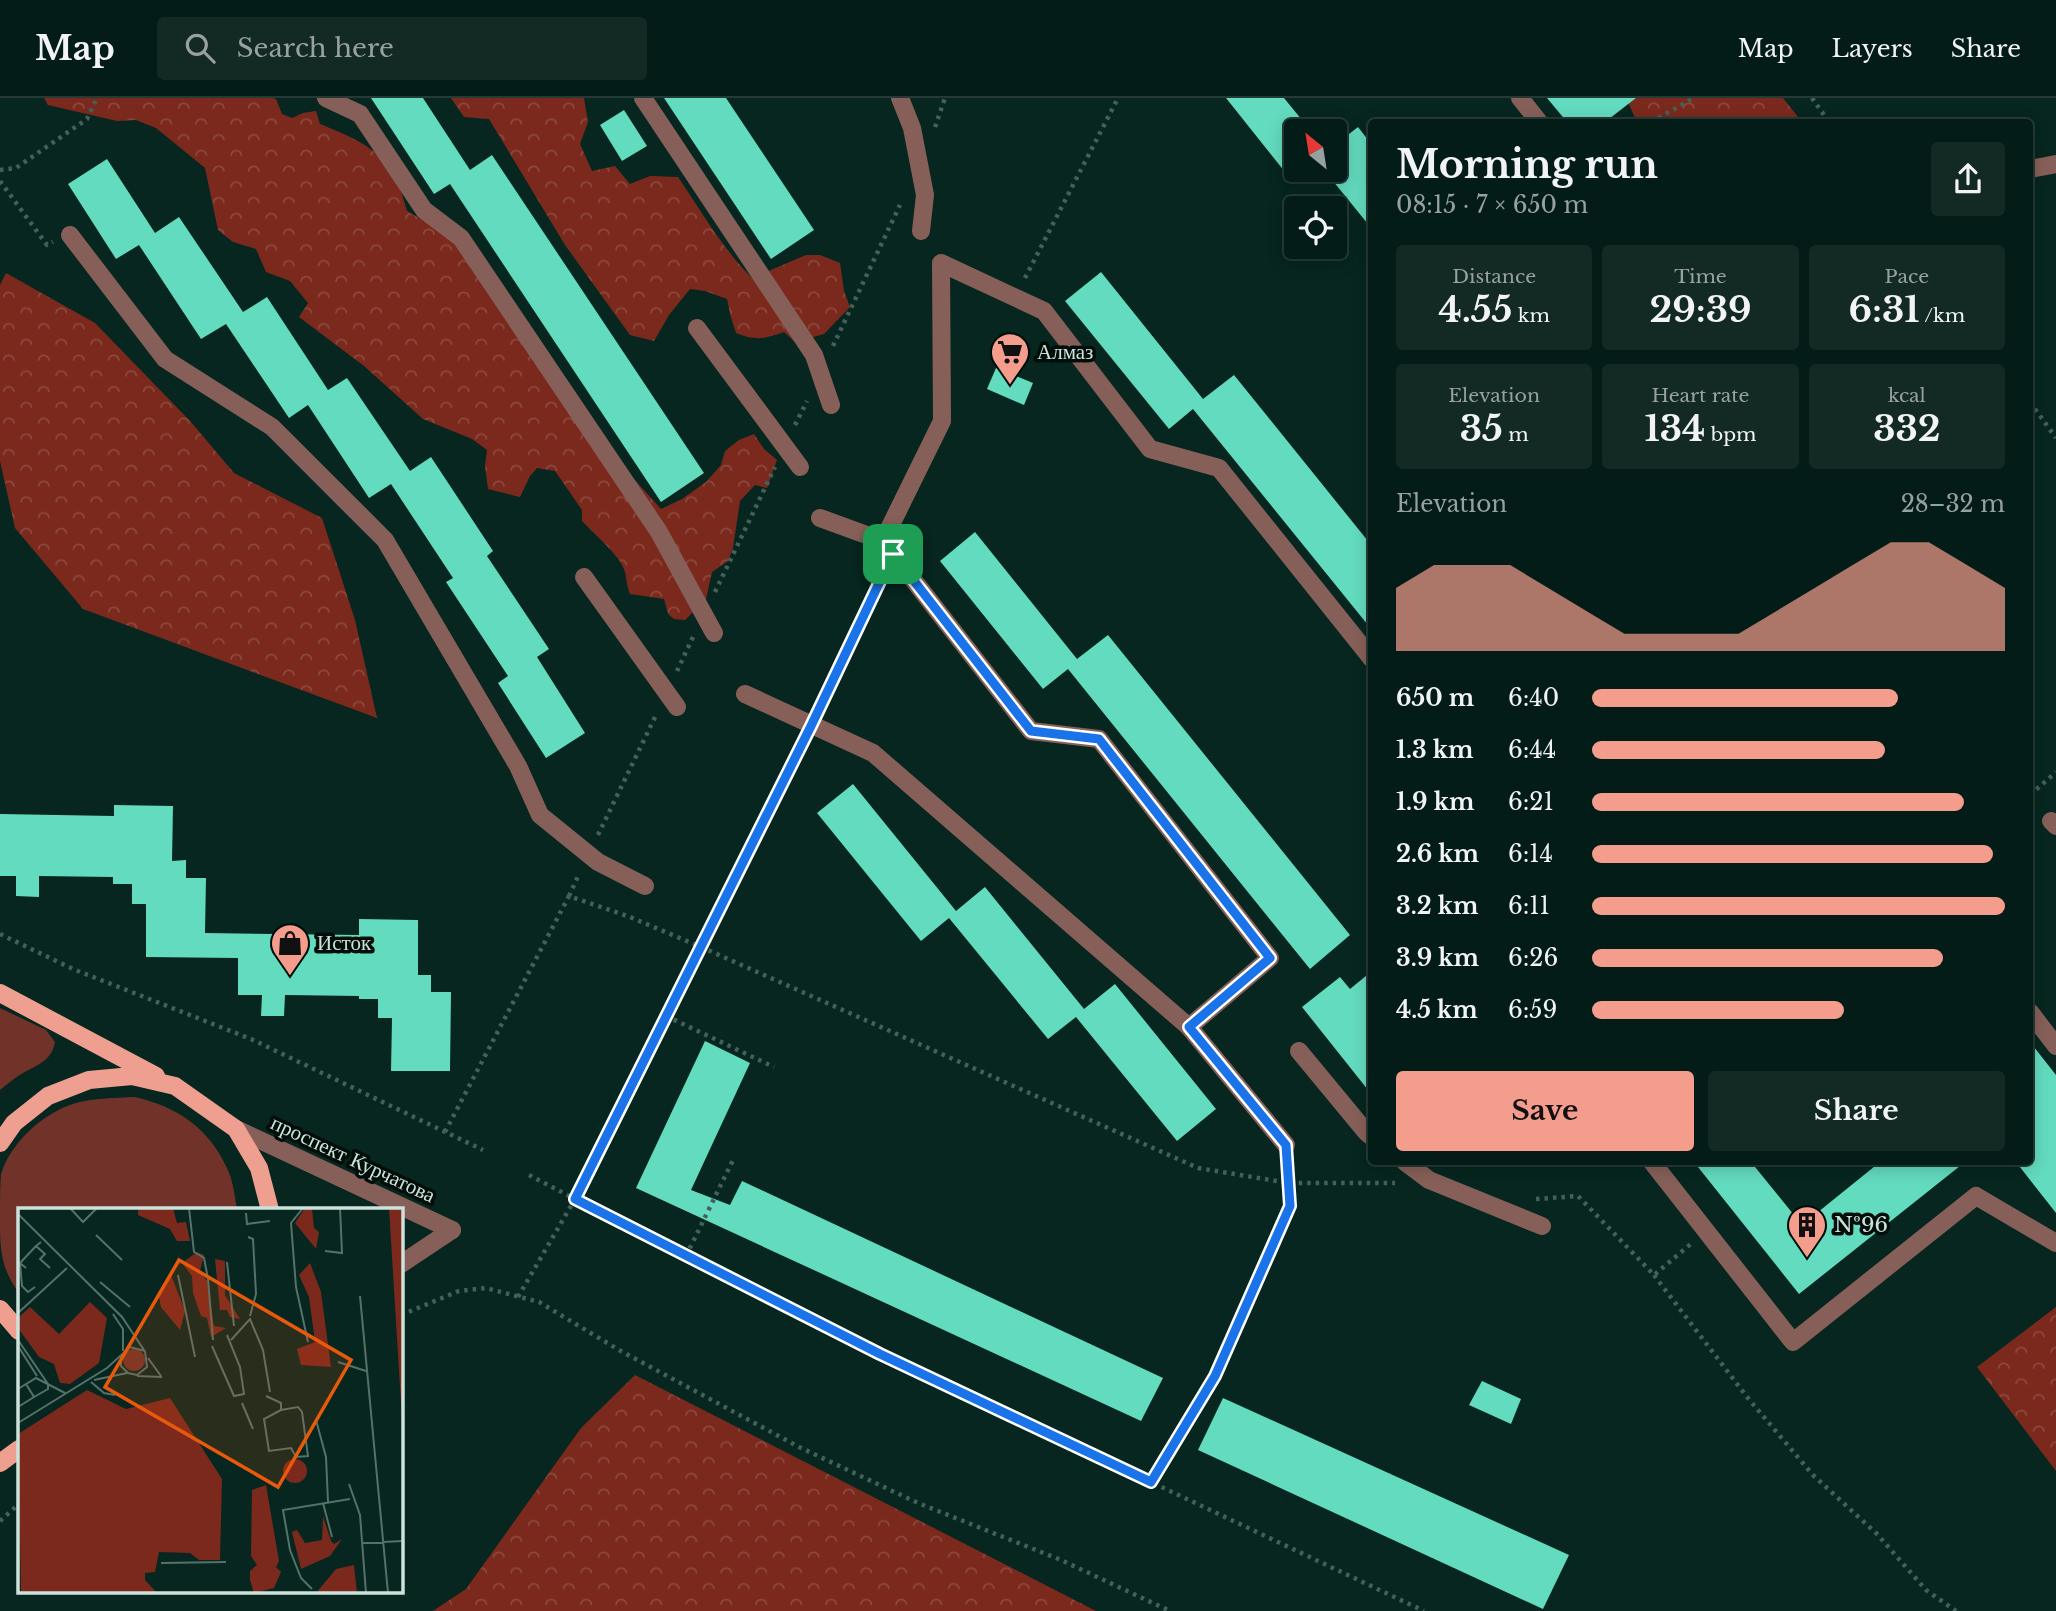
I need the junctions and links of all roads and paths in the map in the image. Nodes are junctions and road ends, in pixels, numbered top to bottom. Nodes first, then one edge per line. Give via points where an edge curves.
1 (97, 98) edge
2 (326, 98) edge
3 (643, 98) edge
4 (900, 98) edge
5 (945, 98) edge
6 (1118, 98) edge
7 (1520, 98) edge
8 (1694, 98) edge
9 (1811, 98) edge
10 (1537, 119) edge
11 (1656, 119) edge
12 (1827, 119) edge
13 (934, 132) dead end
14 (2056, 164) edge
15 (2033, 168) edge
16 (0, 170) edge
17 (0, 181) edge
18 (902, 202) dead end
19 (920, 231) dead end
20 (70, 235) joint
21 (1014, 298) junction
22 (697, 328) dead end
23 (820, 373) junction
24 (831, 405) dead end
25 (2033, 406) edge
26 (2056, 438) edge
27 (785, 446) junction
28 (800, 467) dead end
29 (820, 518) dead end
30 (888, 547) junction
31 (584, 577) dead end
32 (704, 614) junction
33 (714, 634) dead end
34 (1368, 654) edge
35 (745, 694) dead end
36 (672, 699) junction
37 (811, 726) junction
38 (2056, 772) edge
39 (2033, 793) edge
40 (589, 855) junction
41 (645, 886) dead end
42 (569, 896) junction
43 (0, 934) edge
44 (701, 947) junction
45 (0, 993) edge
46 (666, 1016) junction
47 (2033, 1016) edge
48 (1189, 1027) junction
49 (2056, 1046) edge
50 (1299, 1051) dead end
51 (774, 1067) dead end
52 (175, 1086) junction
53 (236, 1129) junction
54 (1368, 1130) edge
55 (445, 1132) junction
56 (0, 1143) edge
57 (1286, 1145) joint
58 (483, 1150) dead end
59 (733, 1160) dead end
60 (1409, 1165) edge
61 (1654, 1165) edge
62 (528, 1175) dead end
63 (1289, 1183) junction
64 (1404, 1183) dead end
65 (575, 1199) junction
66 (1535, 1199) dead end
67 (269, 1208) edge
68 (1542, 1226) dead end
69 (1706, 1231) junction
70 (2056, 1243) edge
71 (685, 1256) junction
72 (402, 1263) edge
73 (1654, 1275) junction
74 (518, 1297) junction
75 (0, 1309) edge
76 (402, 1315) edge
77 (18, 1330) edge
78 (18, 1450) edge
79 (0, 1463) edge
80 (1151, 1482) junction
81 (18, 1505) edge
82 (0, 1521) edge
83 (1170, 1611) edge
84 (1424, 1611) edge
85 (1956, 1611) edge

1 - 16 path via 87,119 16,168
2 - 32 street via 360,114 424,210 461,237 659,533
3 - 23 street via 814,355
4 - 19 street via 912,128 925,195
5 - 13 path
6 - 21 path
7 - 10 street
8 - 11 path
9 - 12 path
14 - 15 street
17 - 20 path via 47,245
18 - 23 path
20 - 40 street via 165,359 272,427 385,540 517,765 540,815
21 - 30 street via 941,263 942,421
21 - 34 street via 1044,311 1150,449 1219,468
22 - 27 street
23 - 24 street
23 - 27 path
25 - 26 path
27 - 28 street
27 - 32 path
29 - 30 street
30 - 37 path
30 - 48 street via 1031,731 1099,739 1270,958
31 - 36 street
32 - 33 street
32 - 36 path
35 - 37 street
36 - 40 path
37 - 44 path
37 - 48 street via 873,753
38 - 39 path
40 - 41 street
40 - 42 path
42 - 44 path
42 - 55 path
43 - 55 path via 74,969 251,1039
44 - 46 path
44 - 63 path via 1198,1168
45 - 52 main road
46 - 51 path
46 - 65 path
47 - 49 street
48 - 57 street
50 - 54 street
52 - 53 main road
52 - 56 main road via 132,1076 89,1080 48,1096 14,1123
53 - 67 main road via 259,1168
53 - 72 street, проспект Курчатова via 452,1230
55 - 58 path
57 - 63 path
59 - 71 path
60 - 68 street via 1429,1180
61 - 69 street
62 - 65 path
63 - 64 path
63 - 80 path via 1290,1206 1215,1376
65 - 71 path
65 - 74 path
66 - 73 path via 1578,1196
69 - 70 street via 1793,1342 1976,1196
69 - 73 path
71 - 80 path
73 - 85 path via 1813,1475 1877,1534 1926,1590
74 - 76 path via 486,1288 459,1291
74 - 83 path via 539,1302 799,1447
75 - 77 main road
78 - 79 main road
80 - 84 path
81 - 82 path

